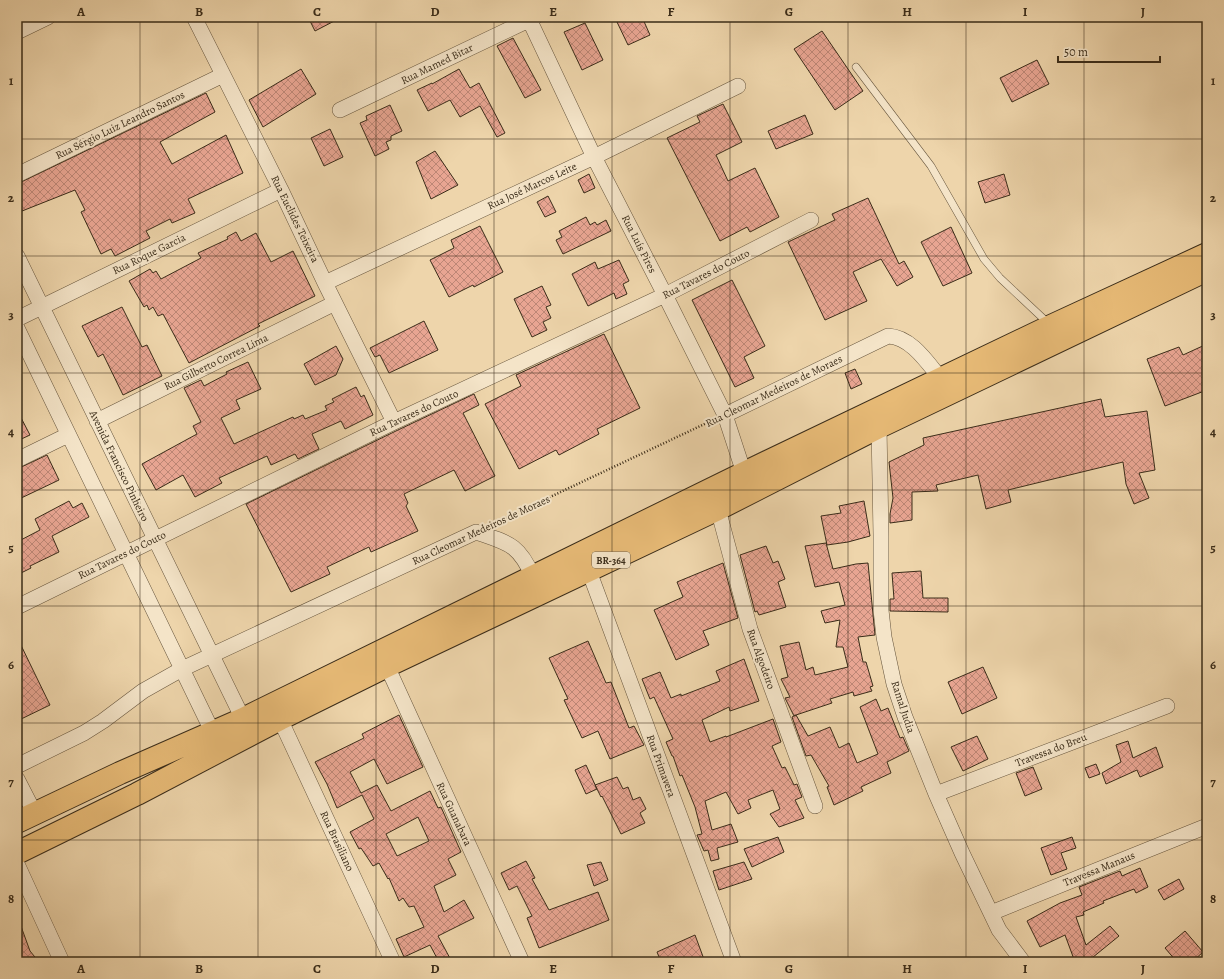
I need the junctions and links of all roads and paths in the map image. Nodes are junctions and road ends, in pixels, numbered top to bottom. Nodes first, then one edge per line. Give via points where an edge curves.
1 (48, 17) edge
2 (194, 17) edge
3 (530, 18) edge
4 (17, 32) edge
5 (856, 67) dead end
6 (223, 75) junction
7 (738, 86) dead end
8 (340, 110) dead end
9 (594, 157) junction
10 (17, 176) edge
11 (281, 190) junction
12 (811, 220) dead end
13 (1207, 254) edge
14 (17, 256) edge
15 (1207, 270) edge
16 (325, 283) junction
17 (665, 295) junction
18 (335, 303) junction
19 (42, 306) junction
20 (17, 318) edge
21 (1051, 326) junction
22 (17, 328) edge
23 (941, 379) junction
24 (725, 415) junction
25 (97, 421) junction
26 (394, 422) junction
27 (879, 426) junction
28 (68, 435) junction
29 (17, 460) edge
30 (744, 474) junction
31 (718, 509) junction
32 (476, 532) junction
33 (155, 539) junction
34 (126, 553) junction
35 (589, 570) junction
36 (533, 577) junction
37 (17, 607) edge
38 (212, 655) junction
39 (387, 666) junction
40 (182, 669) junction
41 (1166, 706) dead end
42 (243, 719) junction
43 (280, 719) junction
44 (213, 733) junction
45 (17, 766) edge
46 (120, 773) junction
47 (17, 779) edge
48 (936, 794) junction
49 (129, 798) junction
50 (815, 806) dead end
51 (26, 818) edge
52 (1207, 826) edge
53 (17, 853) edge
54 (17, 864) edge
55 (990, 912) junction
56 (62, 962) edge
57 (393, 962) edge
58 (522, 962) edge
59 (734, 962) edge
60 (1023, 962) edge

1 - 4 street
2 - 6 street, Rua Euclides Teixeira
3 - 8 street, Rua Mamed Bitar
3 - 9 street, Rua Luís Pires
5 - 21 lane via 931,166 984,259 1000,278
6 - 10 street, Rua Sérgio Luiz Leandro Santos
6 - 11 street, Rua Euclides Teixeira
7 - 9 street, Rua José Marcos Leite
9 - 16 street, Rua José Marcos Leite
9 - 17 street, Rua Luís Pires
11 - 16 street, Rua Euclides Teixeira
11 - 19 street, Rua Roque Garcia
12 - 17 street, Rua Tavares do Couto
13 - 21 highway, BR-364
14 - 19 street, Avenida Francisco Pinheiro
15 - 27 highway, BR-364
16 - 18 street, Rua Euclides Teixeira
17 - 24 street, Rua Luís Pires
17 - 26 street, Rua Tavares do Couto
18 - 25 street, Rua Gilberto Correa Lima
18 - 26 street, Rua Euclides Teixeira
19 - 20 street, Rua Roque Garcia
19 - 25 street, Avenida Francisco Pinheiro
21 - 23 highway, BR-364
22 - 28 street
23 - 24 street, Rua Cleomar Medeiros de Moraes via 918,351 896,336 888,336
23 - 30 highway, BR-364
24 - 30 street, Rua Luís Pires
24 - 32 path, Rua Cleomar Medeiros de Moraes
25 - 33 street, Avenida Francisco Pinheiro
26 - 33 street, Rua Tavares do Couto
27 - 31 highway, BR-364
27 - 48 street, Ramal Judia via 881,610 884,637 894,684
28 - 29 street
28 - 34 street
30 - 36 highway, BR-364
31 - 35 highway, BR-364
31 - 50 street, Rua Algodeiro via 750,629
32 - 36 street via 518,550
32 - 38 street, Rua Cleomar Medeiros de Moraes
33 - 34 street, Rua Tavares do Couto
33 - 38 street, Avenida Francisco Pinheiro
34 - 37 street, Rua Tavares do Couto
34 - 40 street
35 - 39 highway, BR-364
35 - 59 street, Rua Primavera
36 - 42 highway, BR-364
38 - 40 street, Rua Cleomar Medeiros de Moraes
38 - 42 street, Avenida Francisco Pinheiro
39 - 43 highway, BR-364
39 - 58 street, Rua Guanabara
40 - 44 street
40 - 45 street, Rua Cleomar Medeiros de Moraes via 143,691 84,733
41 - 48 street, Travessa do Breu
42 - 44 highway, BR-364
43 - 49 highway, BR-364
43 - 57 street, Rua Brasiliano
44 - 46 highway, BR-364
46 - 49 highway via 130,782
46 - 51 highway, BR-364
47 - 51 street
48 - 55 street, Ramal Judia
49 - 53 highway, BR-364
52 - 55 street, Travessa Manaus
54 - 56 street
55 - 60 street, Ramal Judia via 999,930

